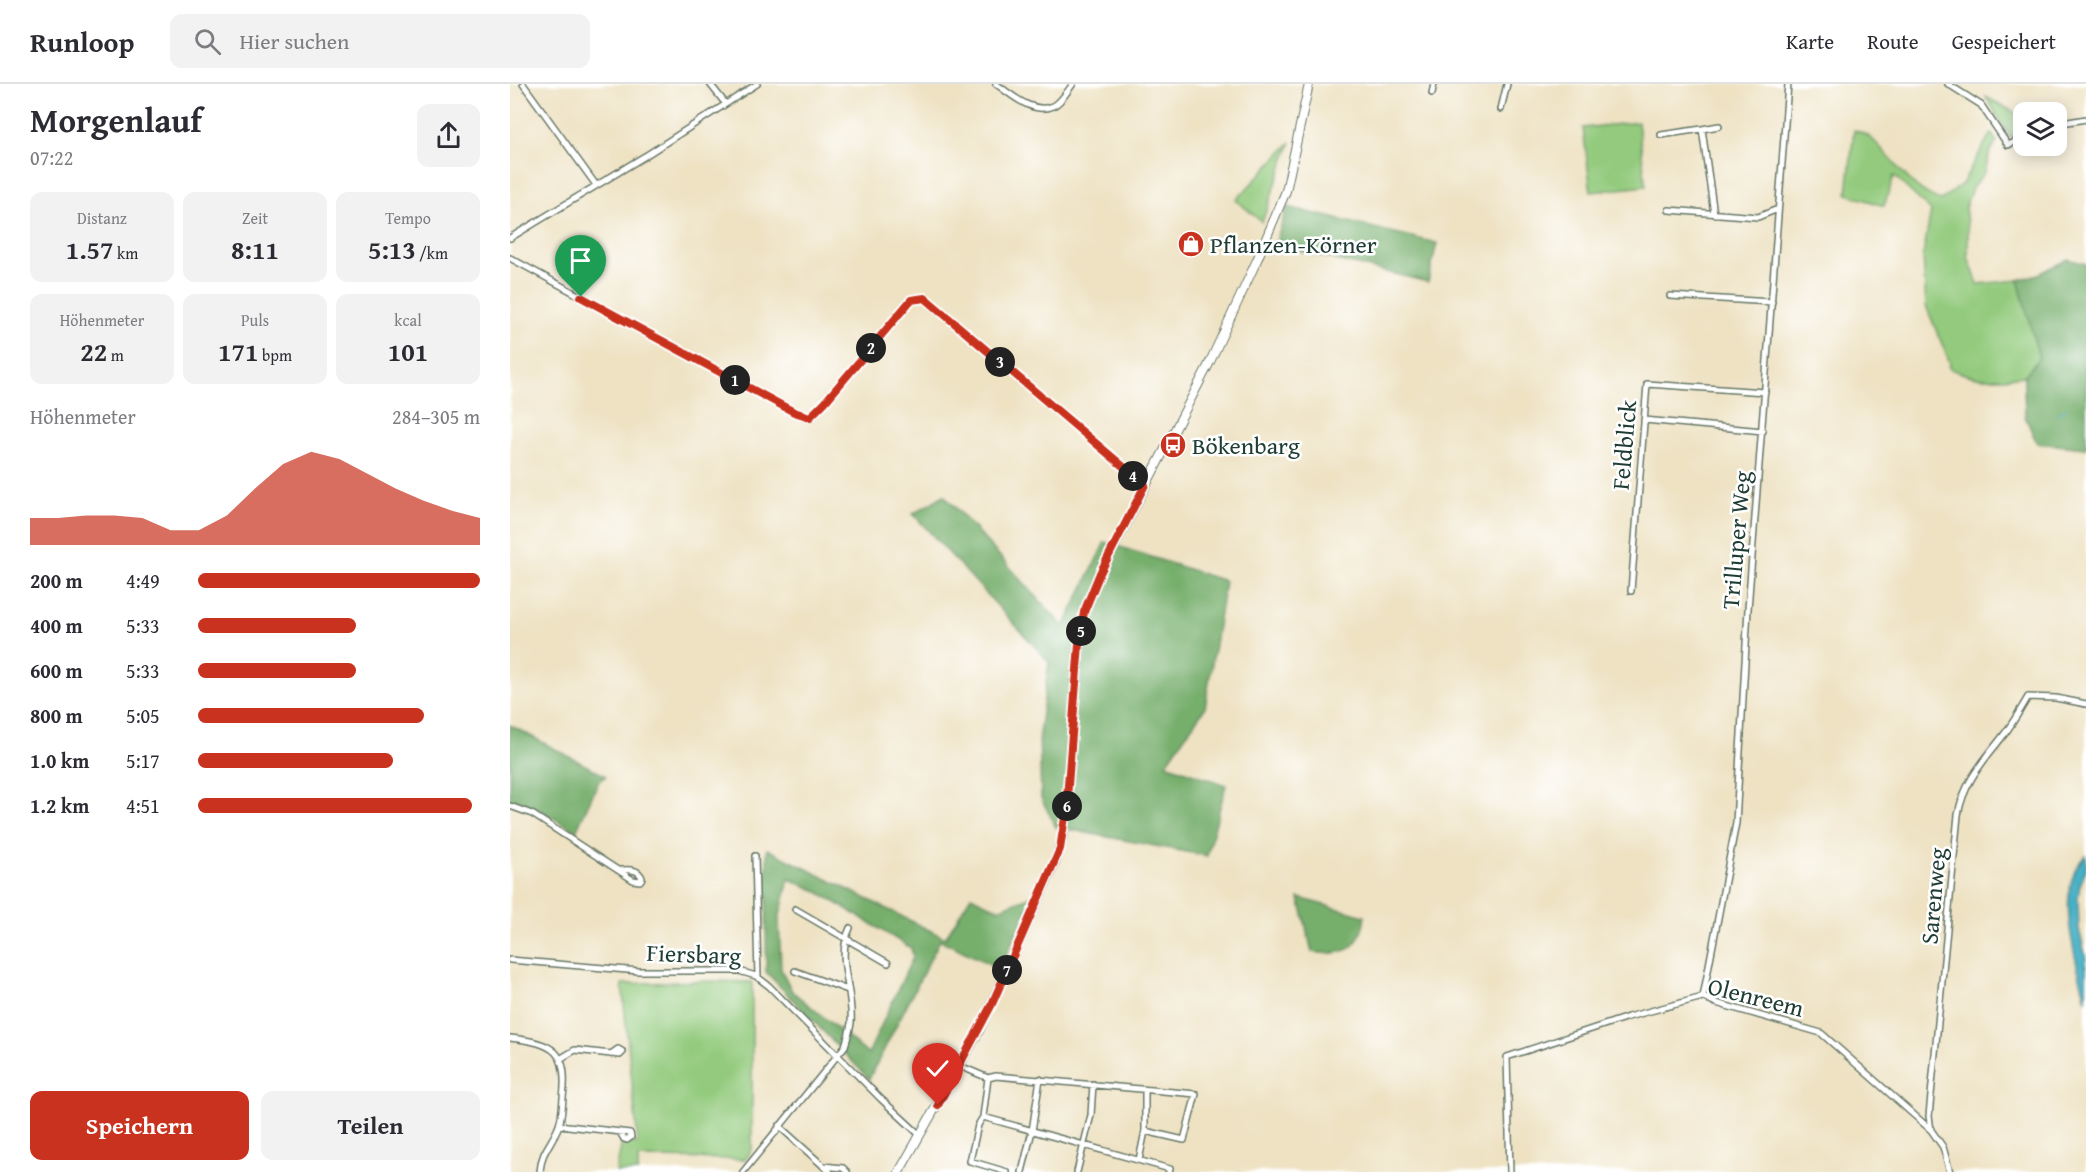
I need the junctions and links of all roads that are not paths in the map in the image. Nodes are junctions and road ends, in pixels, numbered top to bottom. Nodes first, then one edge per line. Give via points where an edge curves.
1 (523, 84) edge
2 (710, 84) edge
3 (757, 84) edge
4 (996, 84) edge
5 (1073, 84) edge
6 (1309, 84) edge
7 (1434, 84) edge
8 (1507, 84) edge
9 (1788, 84) edge
10 (1948, 84) edge
11 (1432, 93) dead end
12 (725, 103) junction
13 (1501, 109) dead end
14 (2086, 119) edge
15 (2067, 122) edge
16 (1719, 126) dead end
17 (1702, 129) junction
18 (1661, 135) dead end
19 (2013, 143) edge
20 (596, 185) junction
21 (1778, 209) junction
22 (1669, 210) dead end
23 (1714, 214) junction
24 (510, 238) edge
25 (510, 258) edge
26 (1670, 296) dead end
27 (1772, 302) junction
28 (1766, 392) junction
29 (1644, 420) junction
30 (1763, 431) junction
31 (1145, 485) junction
32 (1631, 591) dead end
33 (2086, 704) edge
34 (510, 806) edge
35 (755, 856) dead end
36 (620, 870) dead end
37 (795, 909) dead end
38 (850, 928) dead end
39 (846, 937) junction
40 (510, 960) edge
41 (888, 963) dead end
42 (795, 971) dead end
43 (758, 977) junction
44 (848, 990) junction
45 (1703, 997) junction
46 (510, 1038) edge
47 (611, 1054) dead end
48 (838, 1056) junction
49 (560, 1059) junction
50 (960, 1066) junction
51 (988, 1078) junction
52 (1040, 1079) junction
53 (1093, 1084) junction
54 (1145, 1089) junction
55 (983, 1117) junction
56 (560, 1125) junction
57 (779, 1126) junction
58 (1931, 1130) junction
59 (1032, 1131) junction
60 (1145, 1131) junction
61 (620, 1132) dead end
62 (920, 1135) junction
63 (1084, 1145) junction
64 (1138, 1160) junction
65 (822, 1166) junction
66 (540, 1172) edge
67 (743, 1172) edge
68 (830, 1172) edge
69 (847, 1172) edge
70 (899, 1172) edge
71 (1007, 1172) edge
72 (1023, 1172) edge
73 (1077, 1172) edge
74 (1169, 1172) edge
75 (1510, 1172) edge
76 (1950, 1172) edge

1 - 20 street
2 - 12 street
3 - 12 street
4 - 5 street via 1025,104 1040,109 1055,106
6 - 31 main road via 1286,191 1209,364
7 - 11 street
8 - 13 street
9 - 21 street, Trilluper Weg
10 - 19 street via 1982,105 2008,145
12 - 20 street
14 - 15 street
16 - 17 street
17 - 18 street
17 - 23 street
20 - 24 street
21 - 23 street via 1758,217
21 - 27 street, Trilluper Weg
22 - 23 street
25 - 31 street via 794,412 810,417 911,300 925,298
26 - 27 street
27 - 28 street, Trilluper Weg
28 - 29 street, Feldblick via 1647,384
28 - 30 street, Trilluper Weg
29 - 30 street
29 - 32 street, Feldblick
30 - 45 street, Trilluper Weg via 1736,823
31 - 50 main road via 1084,612 1060,849 992,1004
33 - 58 street, Sarenweg via 2028,697 1966,788 1958,815 1929,1116
34 - 36 street via 532,813
35 - 43 street
37 - 39 street
38 - 39 street
39 - 41 street
39 - 44 street
40 - 43 street, Fiersbarg via 639,971 746,972
42 - 44 street
43 - 48 street, Fiersbarg
44 - 48 street via 851,1023
45 - 58 street, Olenreem via 1821,1033
45 - 75 street, Olenreem via 1506,1057
46 - 49 street via 541,1043
47 - 49 street via 575,1050
48 - 57 street
48 - 62 street, Fiersbarg
49 - 56 street via 565,1077
50 - 51 street
50 - 62 main road
51 - 52 street
51 - 55 street
52 - 53 street
52 - 59 street
53 - 54 street
53 - 63 street
54 - 60 street
54 - 60 street via 1196,1094 1184,1140
55 - 59 street
55 - 71 street via 970,1161
56 - 61 street
56 - 66 street via 542,1155
57 - 65 street
57 - 67 street
58 - 76 street, Sarenweg via 1943,1147
59 - 63 street
59 - 72 street
60 - 64 street
62 - 70 main road
63 - 64 street
63 - 73 street
64 - 74 street via 1170,1169
65 - 68 street
65 - 69 street

